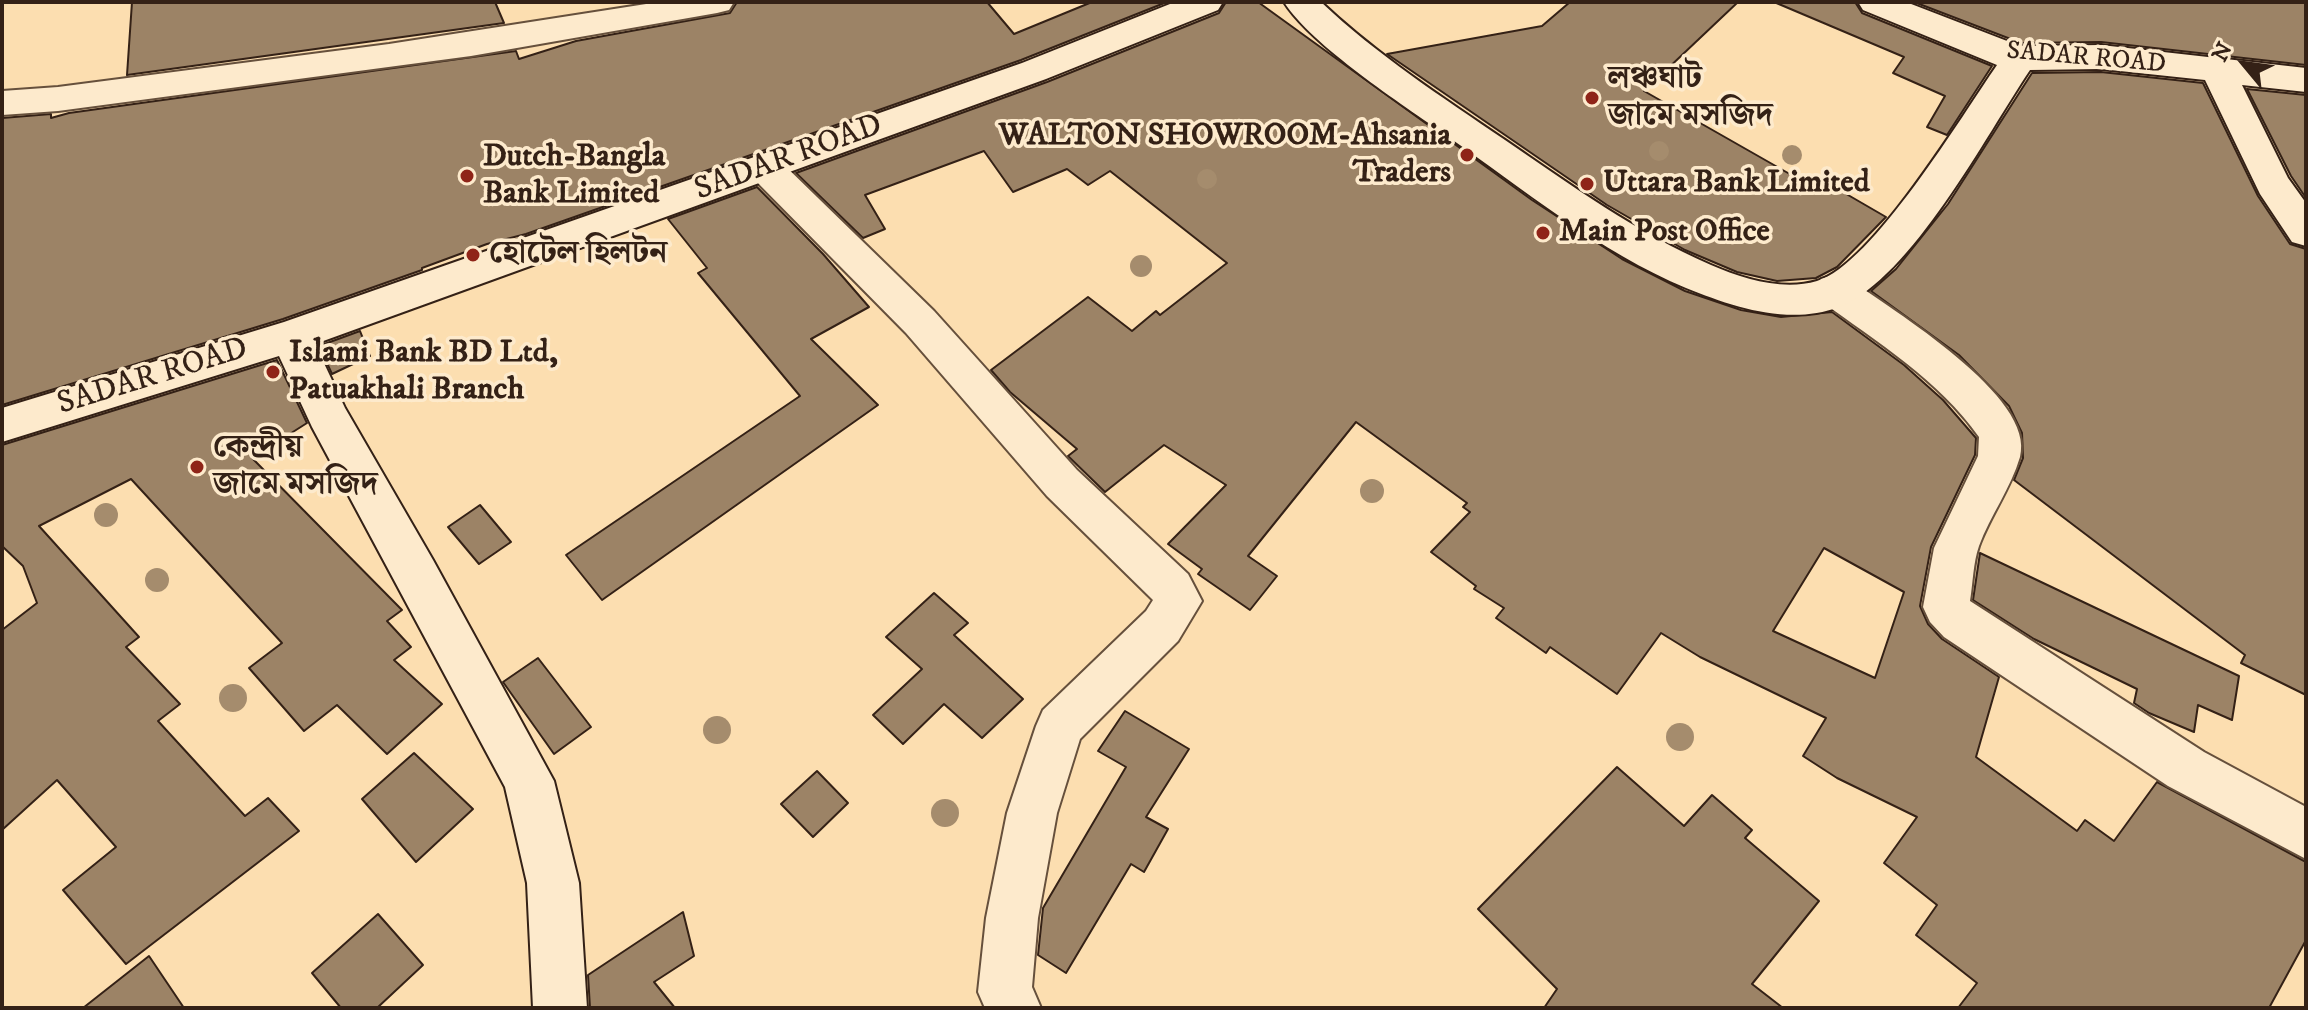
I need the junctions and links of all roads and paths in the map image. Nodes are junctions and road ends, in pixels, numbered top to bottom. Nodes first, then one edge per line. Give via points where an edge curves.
1 (717, 2) edge
2 (1206, 2) edge
3 (1301, 2) edge
4 (1875, 2) edge
5 (2020, 58) junction
6 (2218, 72) junction
7 (2306, 80) edge
8 (2, 103) edge
9 (765, 168) junction
10 (2306, 231) edge
11 (1835, 290) junction
12 (291, 336) junction
13 (2, 425) edge
14 (2306, 834) edge
15 (560, 1008) edge
16 (1014, 1008) edge

1 - 8 street via 424,49
2 - 9 street, SADAR ROAD
3 - 11 street via 1390,78 1622,239 1690,273 1763,296 1793,300
4 - 5 street, SADAR ROAD
5 - 6 street, SADAR ROAD via 2101,57
5 - 11 street via 1897,233 1879,255
6 - 7 street, SADAR ROAD
6 - 10 street via 2273,184
9 - 12 street, SADAR ROAD
9 - 16 street via 920,322 1062,483 1172,588 1179,601 1162,626 1060,726 1032,813 1012,918 1005,992
11 - 14 street via 1944,370 1976,399 2001,434 1999,456 1956,548 1946,607 1960,622 2186,769
12 - 13 street, SADAR ROAD
12 - 15 street via 364,485 529,781 553,883

